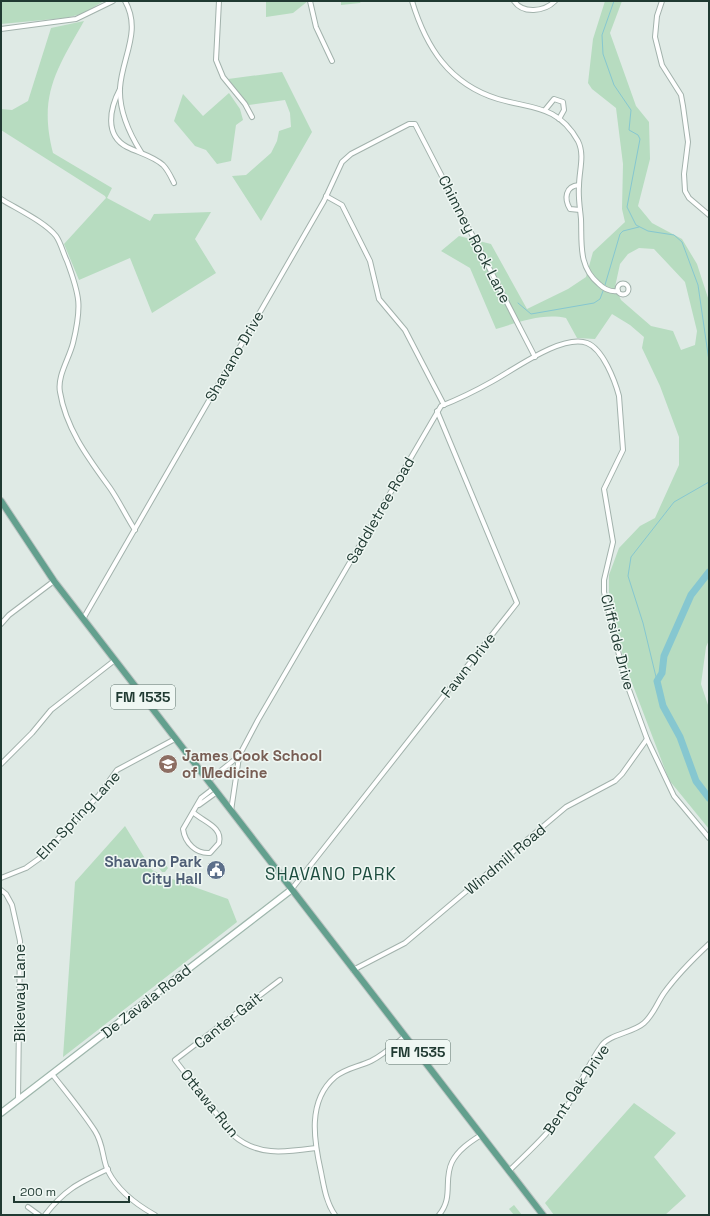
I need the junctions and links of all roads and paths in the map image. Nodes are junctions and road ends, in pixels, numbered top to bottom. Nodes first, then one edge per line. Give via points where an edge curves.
1 (113, 1) edge
2 (125, 1) edge
3 (219, 1) edge
4 (310, 1) edge
5 (412, 1) edge
6 (514, 1) edge
7 (555, 1) edge
8 (662, 1) edge
9 (1, 29) edge
10 (332, 61) dead end
11 (120, 89) junction
12 (545, 110) junction
13 (252, 117) dead end
14 (559, 119) junction
15 (413, 123) joint
16 (141, 152) junction
17 (174, 183) dead end
18 (578, 185) junction
19 (326, 196) junction
20 (1, 199) edge
21 (580, 210) junction
22 (709, 215) edge
23 (618, 291) dead end
24 (588, 344) joint
25 (536, 357) junction
26 (444, 405) junction
27 (437, 411) junction
28 (1, 500) edge
29 (135, 530) junction
30 (54, 581) junction
31 (83, 619) junction
32 (1, 624) edge
33 (115, 660) junction
34 (175, 739) junction
35 (647, 739) junction
36 (239, 756) junction
37 (1, 764) edge
38 (208, 782) junction
39 (215, 790) junction
40 (231, 811) junction
41 (194, 812) junction
42 (709, 838) edge
43 (1, 878) edge
44 (1, 890) edge
45 (291, 890) junction
46 (709, 944) edge
47 (353, 970) junction
48 (280, 980) dead end
49 (405, 1036) junction
50 (175, 1060) joint
51 (52, 1074) junction
52 (18, 1100) junction
53 (1, 1113) edge
54 (481, 1134) junction
55 (316, 1148) junction
56 (108, 1170) junction
57 (509, 1171) junction
58 (28, 1207) dead end
59 (39, 1215) edge
60 (45, 1215) edge
61 (155, 1215) edge
62 (335, 1215) edge
63 (439, 1215) edge
64 (543, 1215) edge

1 - 9 street via 76,19
2 - 11 street via 132,18 133,29 123,62
3 - 13 street via 216,60 223,77
4 - 10 street via 316,27
5 - 12 street via 424,36 441,62 452,73 465,83 498,99
6 - 7 street via 528,10 543,9
8 - 22 street via 657,16 655,38 662,65 681,95 688,142 684,174 685,191 689,198
11 - 16 street via 124,118
11 - 16 street via 112,105 112,129 126,146
12 - 14 street
12 - 14 street via 554,99 563,102 564,110
14 - 18 street via 580,147 582,159
15 - 19 street, Shavano Drive via 351,154 342,162
15 - 25 street, Chimney Rock Lane via 418,127
16 - 17 street via 162,165
18 - 21 street
18 - 21 street via 569,188 566,198 570,209
19 - 26 street via 342,205 370,261 379,299 405,330
19 - 29 street, Shavano Drive
20 - 29 street via 47,228 60,244 78,289 80,306 60,392 67,416 84,452
21 - 23 street via 582,251 588,272 601,286 610,291
24 - 25 street, Saddletree Road via 565,343
24 - 35 street, Cliffside Drive via 594,347 603,359 619,396 622,450 604,490 613,542 604,580 604,592 624,676
25 - 26 street, Saddletree Road
26 - 27 street, Saddletree Road
27 - 36 street, Saddletree Road
27 - 45 street, Fawn Drive via 517,603
28 - 30 main road, FM 1535
29 - 31 street, Shavano Drive
30 - 31 main road, FM 1535
30 - 32 street
31 - 33 main road, FM 1535
33 - 34 main road, FM 1535
33 - 37 street via 51,710
34 - 38 main road, FM 1535
34 - 43 street, Elm Spring Lane via 117,770 99,795 40,858 26,868
35 - 42 street, Cliffside Drive via 674,796
35 - 47 street, Windmill Road via 615,781 566,807 405,943
36 - 38 street, Saddletree Road
36 - 40 street, Saddletree Road
38 - 39 main road, FM 1535
39 - 40 main road, FM 1535
39 - 41 street via 202,798
40 - 45 main road, FM 1535
41 - 41 street via 184,826 184,836 198,851 210,853 219,844 218,832
44 - 52 street, Bikeway Lane via 12,905 20,941
45 - 47 main road, FM 1535
45 - 51 main road, De Zavala Road
46 - 57 street, Bent Oak Drive via 680,973 643,1024 603,1043 556,1123
47 - 49 main road, FM 1535
48 - 50 street, Canter Gait
49 - 54 main road, FM 1535
49 - 55 street via 372,1061 340,1073 328,1085 321,1095 316,1112
50 - 55 street, Ottawa Run via 240,1142 272,1152
51 - 52 main road, De Zavala Road
51 - 56 street via 95,1131 102,1145
52 - 53 main road, De Zavala Road
54 - 57 main road, FM 1535
54 - 63 street via 463,1148 452,1162 447,1204
55 - 62 street via 326,1196
56 - 60 street via 69,1188
56 - 61 street via 128,1196
57 - 64 main road, FM 1535
58 - 59 street

